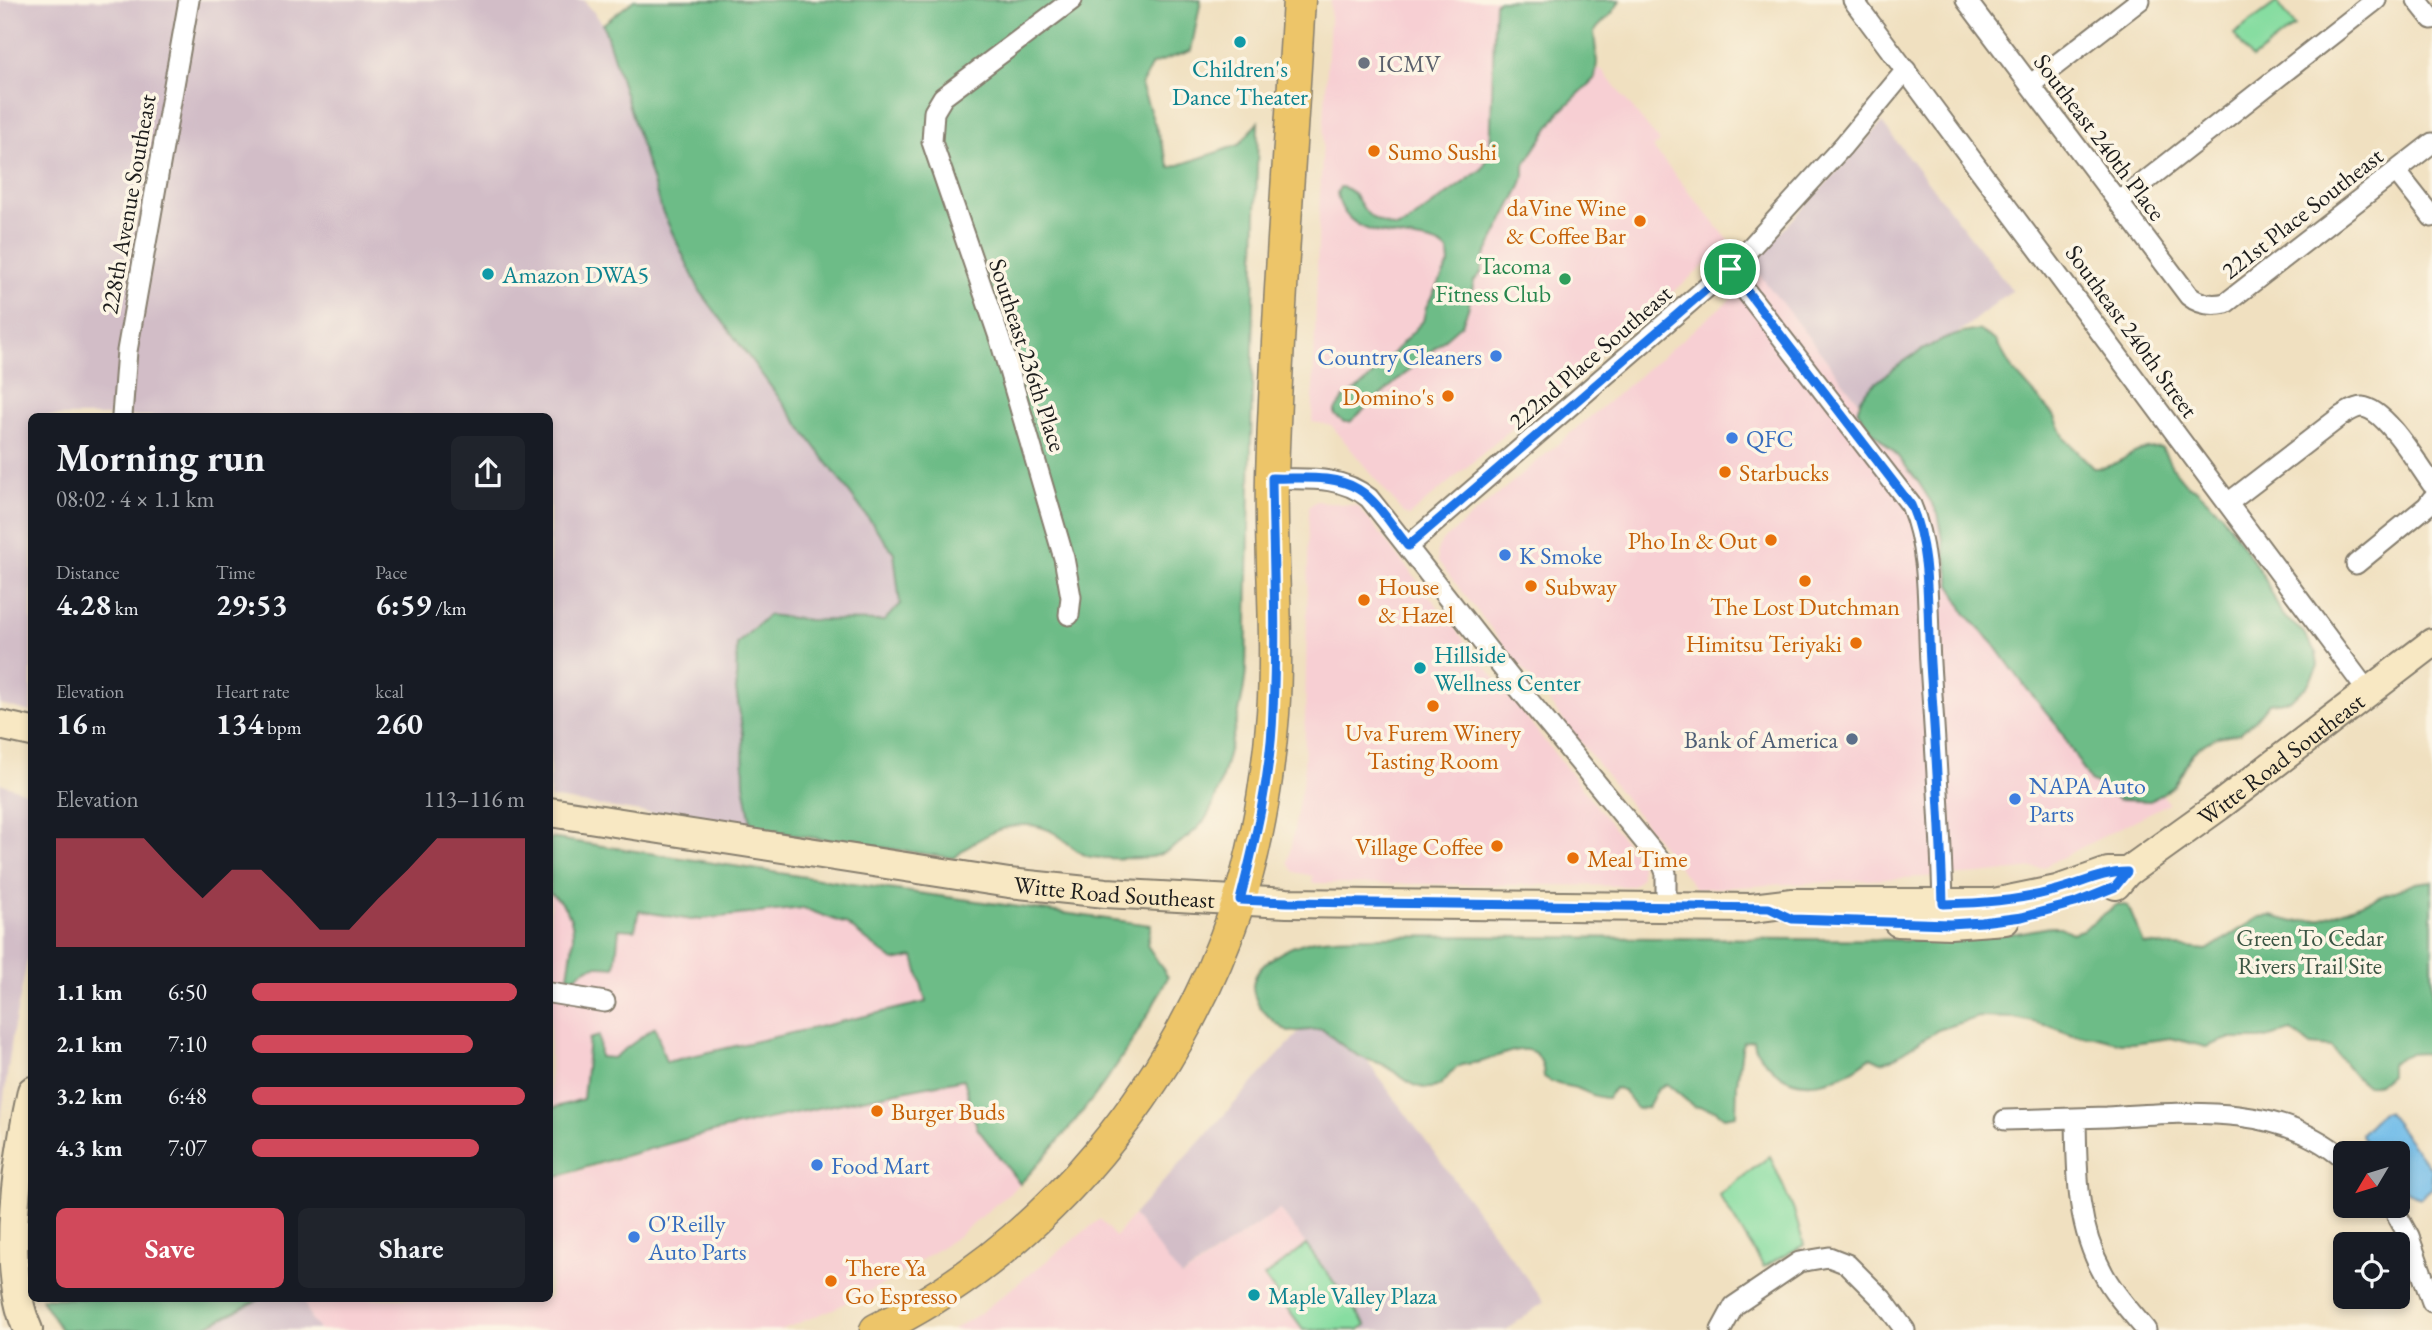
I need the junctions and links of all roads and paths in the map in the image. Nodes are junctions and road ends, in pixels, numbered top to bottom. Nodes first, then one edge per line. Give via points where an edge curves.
1 (189, 0) edge
2 (1072, 0) edge
3 (1853, 0) edge
4 (1966, 0) edge
5 (2140, 0) edge
6 (2376, 0) edge
7 (2417, 0) edge
8 (1299, 2) edge
9 (2432, 19) edge
10 (1906, 70) junction
11 (2030, 85) junction
12 (2432, 143) edge
13 (2396, 171) junction
14 (2119, 202) junction
15 (2432, 217) edge
16 (1730, 269) junction
17 (2196, 302) joint
18 (122, 413) edge
19 (1272, 478) junction
20 (2432, 484) edge
21 (2432, 499) edge
22 (2228, 503) junction
23 (1408, 546) junction
24 (2356, 564) dead end
25 (1069, 615) dead end
26 (2432, 643) edge
27 (2368, 692) junction
28 (0, 726) edge
29 (28, 731) edge
30 (553, 812) edge
31 (2127, 872) junction
32 (1240, 900) junction
33 (1943, 904) junction
34 (1667, 907) junction
35 (1769, 908) junction
36 (1847, 921) junction
37 (553, 993) edge
38 (605, 1002) dead end
39 (28, 1110) edge
40 (2076, 1118) junction
41 (2005, 1120) dead end
42 (2333, 1150) edge
43 (2399, 1218) edge
44 (2432, 1302) edge
45 (28, 1330) edge
46 (876, 1330) edge
47 (1721, 1330) edge
48 (1905, 1330) edge
49 (2146, 1330) edge

1 - 18 street, 228th Avenue Southeast via 127,351
2 - 25 street, Southeast 236th Place via 943,97 934,112 932,142 1000,340 1064,558 1071,597
3 - 10 street, Southeast 240th Street
4 - 11 street, Southeast 240th Place
5 - 11 street
6 - 14 street
7 - 9 street
8 - 19 main road
10 - 16 street, 222nd Place Southeast
10 - 22 street, Southeast 240th Street
11 - 14 street, Southeast 240th Place
12 - 13 street, 221st Place Southeast
13 - 15 street
13 - 17 street, 221st Place Southeast via 2226,303
14 - 17 street, Southeast 240th Place
16 - 23 street, 222nd Place Southeast
16 - 33 street via 1911,505 1919,523
19 - 23 street via 1326,479 1357,489
19 - 32 main road via 1273,710 1262,801
20 - 22 street via 2384,418 2355,408
21 - 24 street
22 - 27 street, Southeast 240th Street
23 - 34 street via 1662,863
26 - 27 street, Witte Road Southeast
27 - 31 street, Witte Road Southeast
28 - 29 street
30 - 32 street, Witte Road Southeast via 1009,883
31 - 33 street, Witte Road Southeast via 2108,872 2018,899
31 - 36 street, Witte Road Southeast via 2115,887 2091,898 2022,917 1950,924
32 - 34 street, Witte Road Southeast
32 - 46 main road via 1189,1020 1137,1104 1092,1161 991,1259
33 - 35 street, Witte Road Southeast
33 - 36 street via 1922,914 1861,914
34 - 35 street, Witte Road Southeast
35 - 36 street, Witte Road Southeast via 1792,919
37 - 38 street
39 - 45 street via 4,1245 9,1286
40 - 41 street
40 - 42 street via 2198,1112 2256,1119 2295,1129
40 - 49 street via 2077,1186 2086,1235 2103,1274
43 - 44 street
47 - 48 street via 1734,1306 1800,1262 1829,1257 1847,1264

